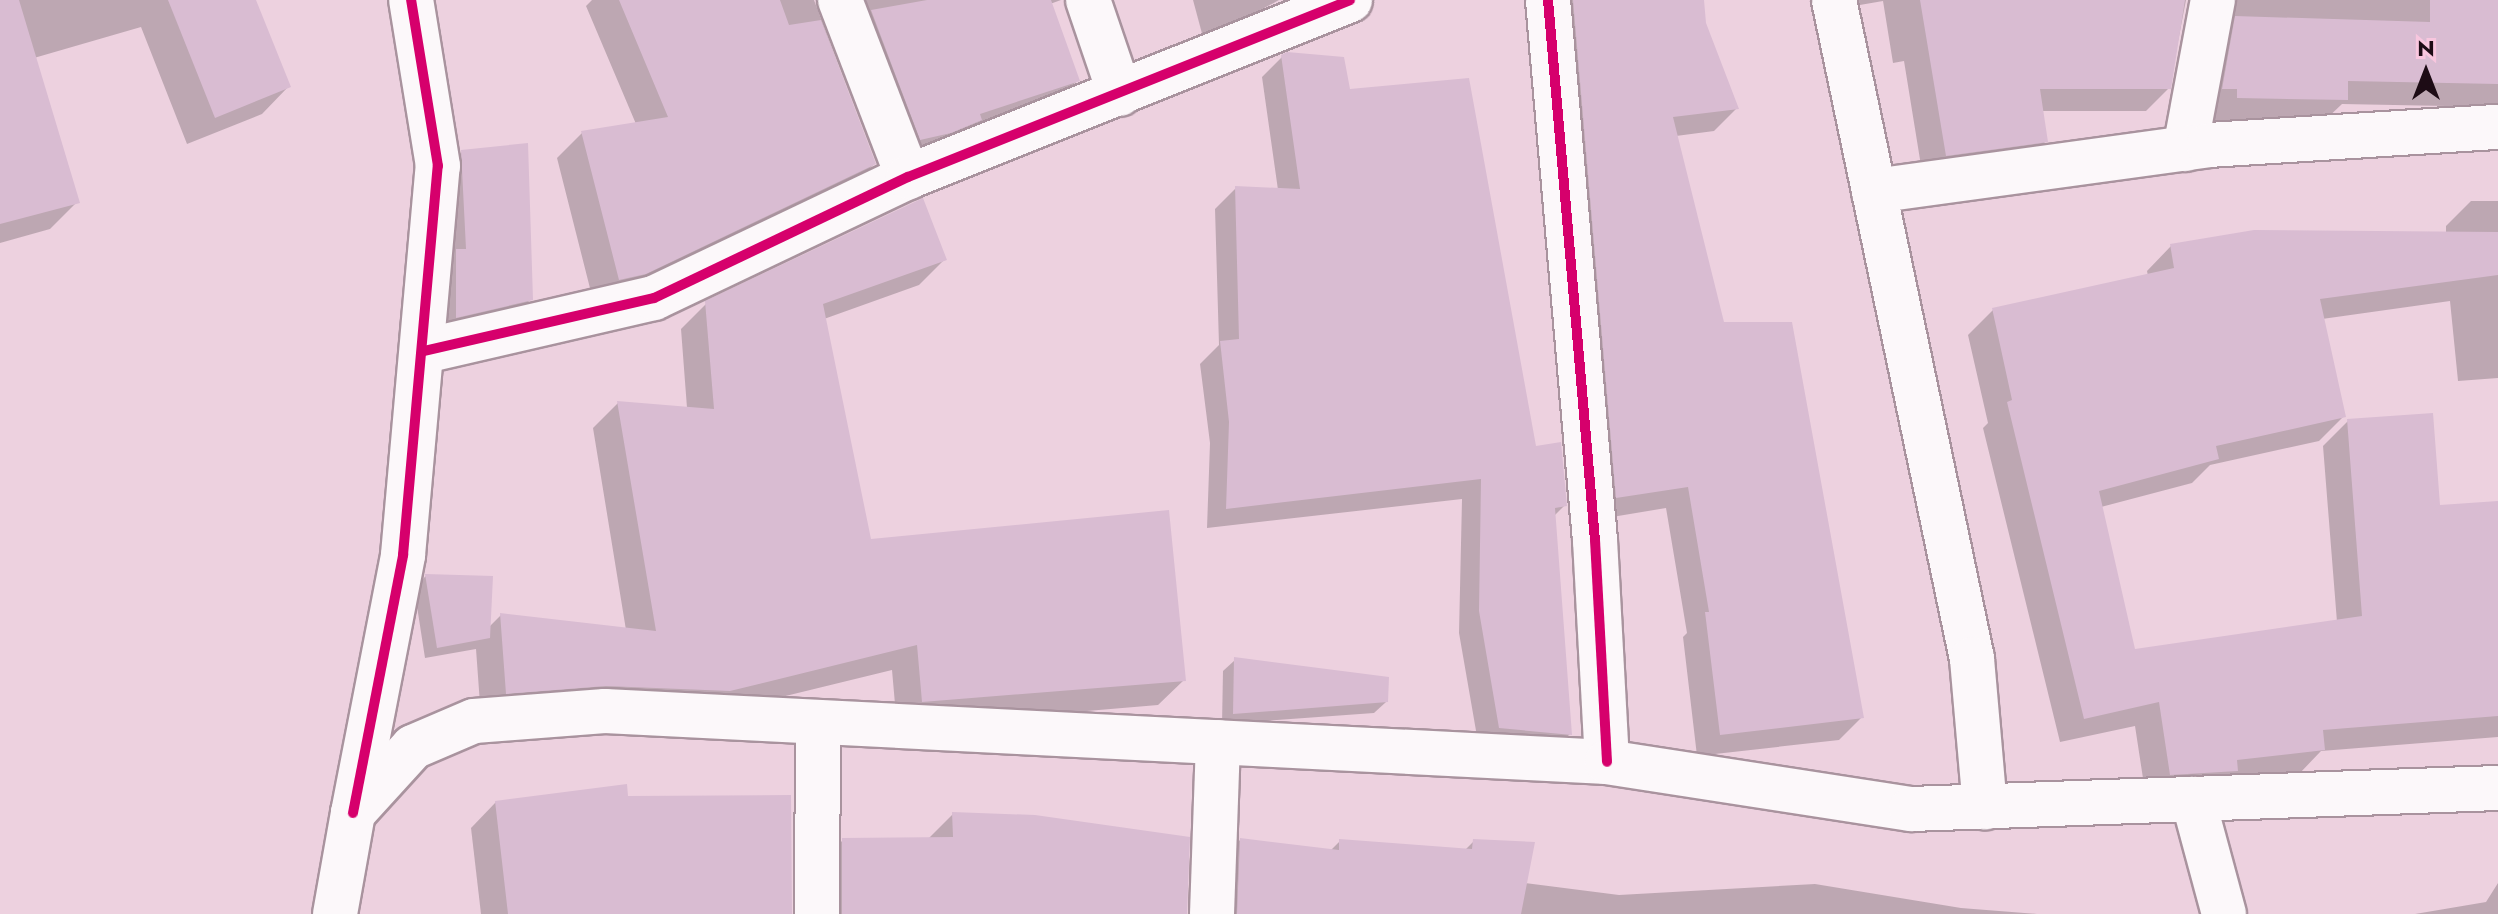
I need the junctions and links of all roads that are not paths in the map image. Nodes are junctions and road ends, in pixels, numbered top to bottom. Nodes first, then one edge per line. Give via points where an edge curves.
1 (411, 0) edge
2 (840, 0) edge
3 (1088, 0) edge
4 (1350, 0) edge
5 (1548, 0) edge
6 (1834, 0) edge
7 (2213, 0) edge
8 (1120, 94) junction
9 (2498, 127) edge
10 (2185, 149) junction
11 (908, 177) junction
12 (1874, 191) junction
13 (424, 351) junction
14 (818, 722) junction
15 (1218, 742) junction
16 (1607, 762) junction
17 (2498, 788) edge
18 (2193, 799) junction
19 (1985, 807) junction
20 (353, 813) junction
21 (335, 914) edge
22 (817, 914) edge
23 (1212, 914) edge
24 (2224, 914) edge

1 - 13 street via 438,166
2 - 11 street
3 - 8 street
4 - 8 street
5 - 16 street via 1594,524
6 - 12 street
7 - 10 street
8 - 11 street
9 - 10 street
10 - 12 street
11 - 13 street via 654,298
12 - 19 street via 1972,659
13 - 20 street via 403,555
14 - 15 street
14 - 20 street via 605,711 474,721 413,747
14 - 22 street
15 - 16 street
15 - 23 street
16 - 19 street via 1911,809
17 - 18 street
18 - 19 street
18 - 24 street
20 - 21 street

